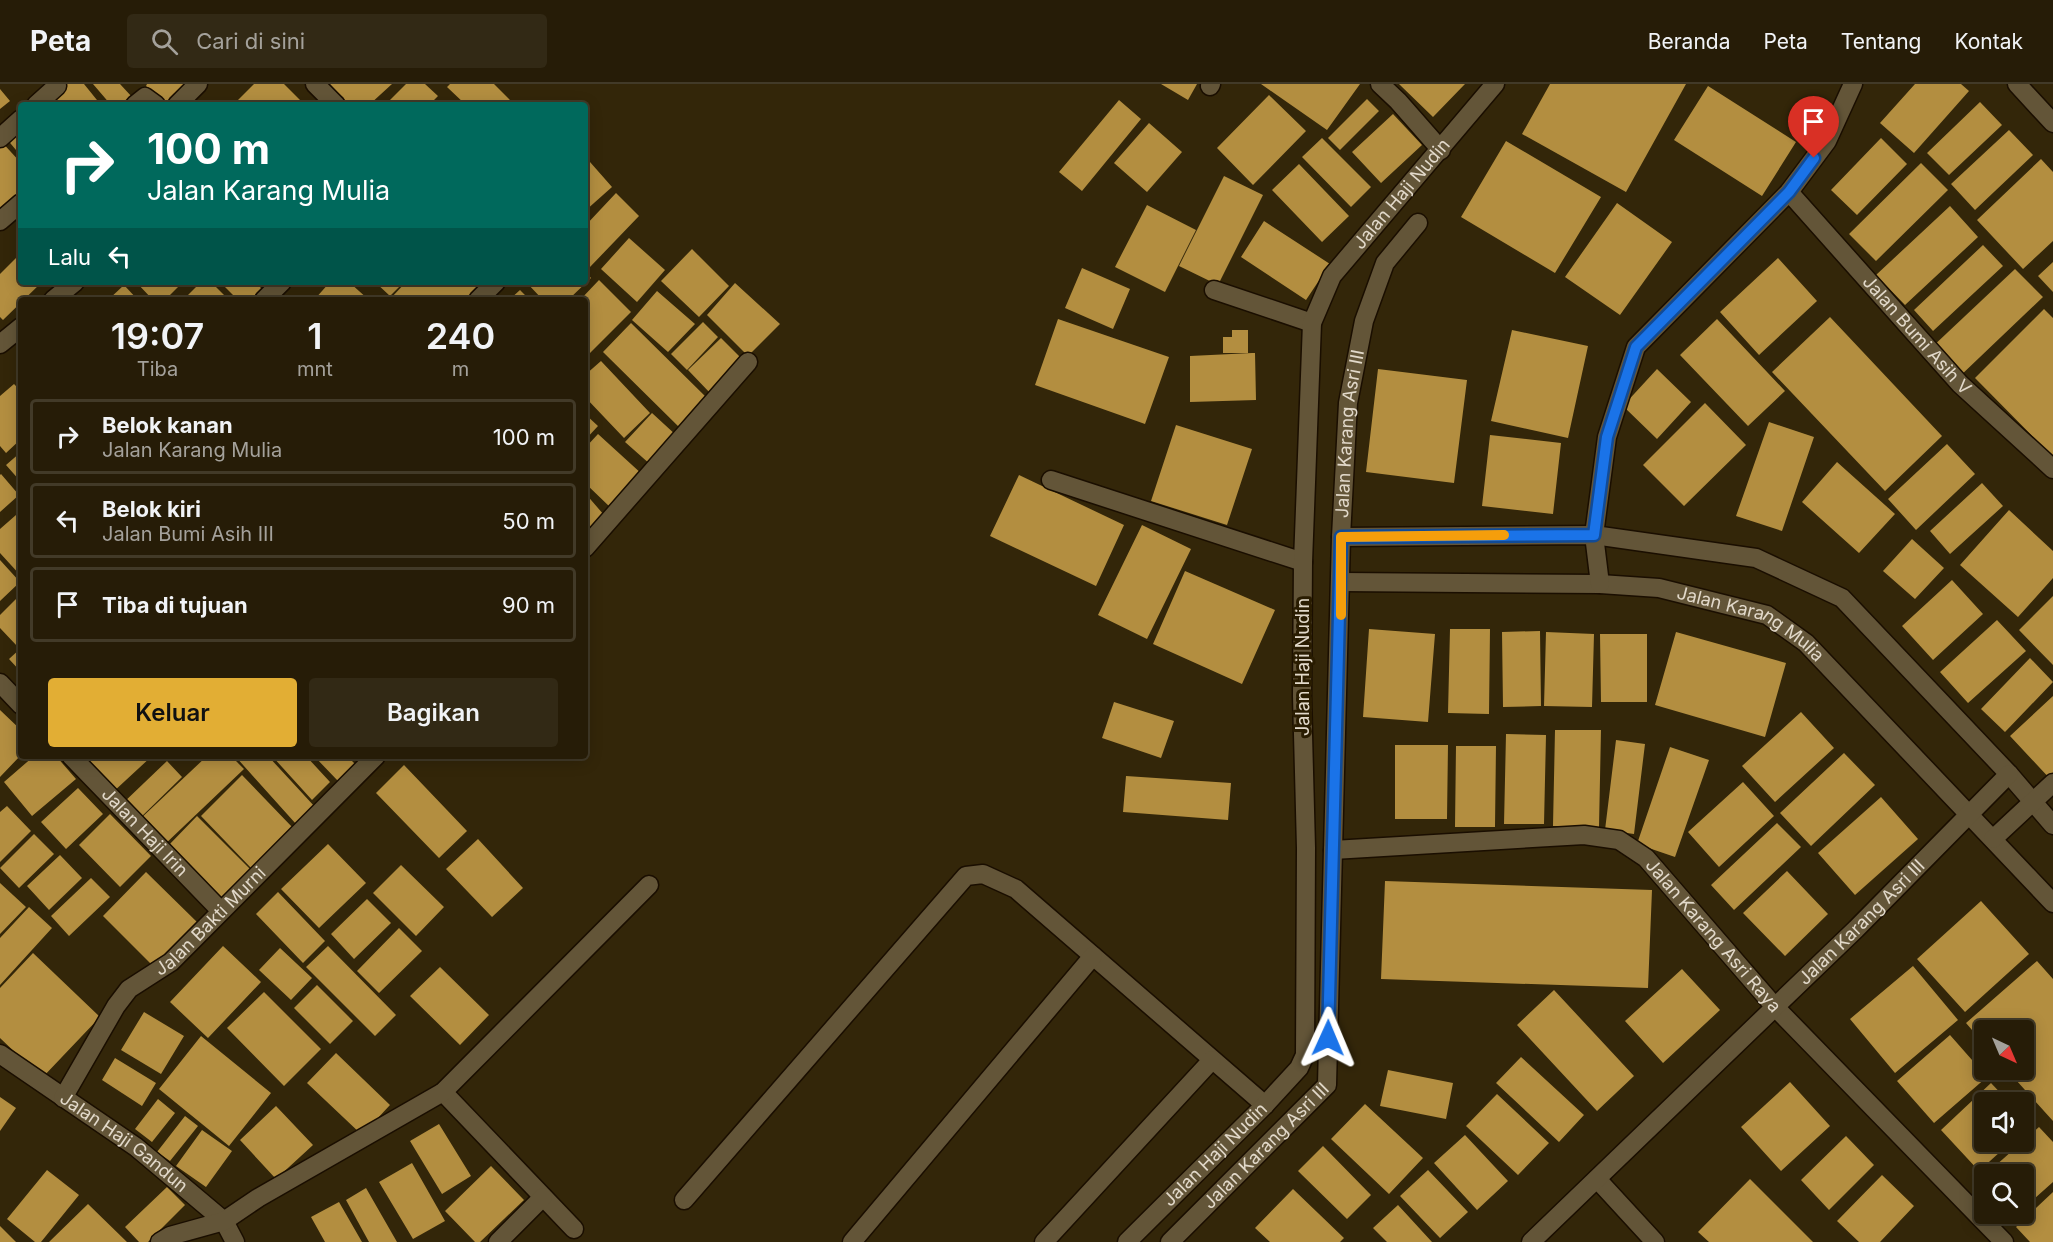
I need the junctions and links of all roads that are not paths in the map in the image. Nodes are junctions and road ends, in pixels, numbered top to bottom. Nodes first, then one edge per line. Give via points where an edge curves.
1 (198, 84) edge
2 (315, 84) edge
3 (1380, 84) edge
4 (1495, 84) edge
5 (1852, 84) edge
6 (2017, 84) edge
7 (57, 86) dead end
8 (39, 102) edge
9 (139, 102) edge
10 (152, 102) edge
11 (180, 102) edge
12 (333, 102) edge
13 (18, 122) edge
14 (2053, 123) edge
15 (0, 138) edge
16 (1441, 150) junction
17 (1789, 192) junction
18 (18, 206) edge
19 (0, 221) edge
20 (1418, 223) dead end
21 (71, 285) edge
22 (279, 285) edge
23 (493, 285) edge
24 (1214, 290) dead end
25 (57, 297) edge
26 (267, 297) edge
27 (481, 297) edge
28 (1312, 323) junction
29 (18, 329) edge
30 (0, 344) edge
31 (748, 362) dead end
32 (2053, 469) edge
33 (1051, 480) dead end
34 (1594, 535) junction
35 (1341, 537) junction
36 (588, 545) edge
37 (1303, 562) junction
38 (1342, 582) junction
39 (1600, 584) junction
40 (0, 683) edge
41 (18, 702) edge
42 (74, 759) edge
43 (373, 759) edge
44 (2009, 774) junction
45 (2053, 783) edge
46 (2032, 800) junction
47 (1969, 814) junction
48 (2053, 825) edge
49 (1993, 839) junction
50 (1333, 850) junction
51 (649, 885) dead end
52 (2053, 903) edge
53 (220, 910) junction
54 (1094, 956) junction
55 (1775, 1007) junction
56 (0, 1054) edge
57 (1212, 1060) junction
58 (443, 1092) junction
59 (63, 1098) junction
60 (1265, 1105) junction
61 (1597, 1179) junction
62 (543, 1197) junction
63 (684, 1200) dead end
64 (224, 1221) junction
65 (574, 1229) dead end
66 (160, 1242) edge
67 (235, 1242) edge
68 (498, 1242) edge
69 (852, 1242) edge
70 (1044, 1242) edge
71 (1127, 1242) edge
72 (1170, 1242) edge
73 (1531, 1242) edge
74 (1654, 1242) edge
75 (2004, 1242) edge

1 - 11 street
2 - 12 street
3 - 16 street
4 - 16 street, Jalan Haji Nudin
5 - 17 street via 1827,141
6 - 14 street
7 - 8 street
9 - 10 street via 145,97
13 - 15 street
16 - 28 street, Jalan Haji Nudin via 1332,276
17 - 32 street, Jalan Bumi Asih V via 1960,384
17 - 34 street via 1636,347 1607,437
18 - 19 street
20 - 35 street, Jalan Karang Asri III via 1385,263 1364,321 1348,403
21 - 25 street
22 - 26 street
23 - 27 street
24 - 28 street
28 - 37 street, Jalan Haji Nudin
29 - 30 street
31 - 36 street
33 - 37 street
34 - 35 street
34 - 39 street
34 - 44 street via 1756,558 1842,598
35 - 38 street, Jalan Karang Asri III
37 - 60 street, Jalan Haji Nudin via 1305,1054 1299,1068
38 - 39 street, Jalan Karang Mulia
38 - 50 street, Jalan Karang Asri III
39 - 47 street, Jalan Karang Mulia via 1659,588 1767,615 1806,643
40 - 41 street
42 - 53 street, Jalan Haji Irin
43 - 53 street, Jalan Bakti Murni
44 - 46 street
44 - 47 street, Jalan Karang Asri III
45 - 46 street
46 - 48 street
46 - 49 street
47 - 49 street, Jalan Karang Mulia
47 - 55 street, Jalan Karang Asri III
49 - 52 street, Jalan Karang Mulia
50 - 55 street, Jalan Karang Asri Raya via 1547,836 1584,835 1619,840 1646,858
50 - 72 street, Jalan Karang Asri III via 1327,1085
51 - 58 street
53 - 59 street, Jalan Bakti Murni via 171,962 129,989
54 - 57 street
54 - 63 street via 1016,889 983,874 966,876
54 - 69 street
55 - 61 street, Jalan Karang Asri III
55 - 75 street, Jalan Karang Asri Raya
56 - 59 street, Jalan Haji Gandun
57 - 60 street
57 - 70 street
58 - 62 street
58 - 64 street
59 - 64 street, Jalan Haji Gandun via 136,1147
60 - 71 street, Jalan Haji Nudin
61 - 73 street, Jalan Karang Asri III
61 - 74 street
62 - 65 street
62 - 68 street
64 - 66 street
64 - 67 street, Jalan Haji Gandun

